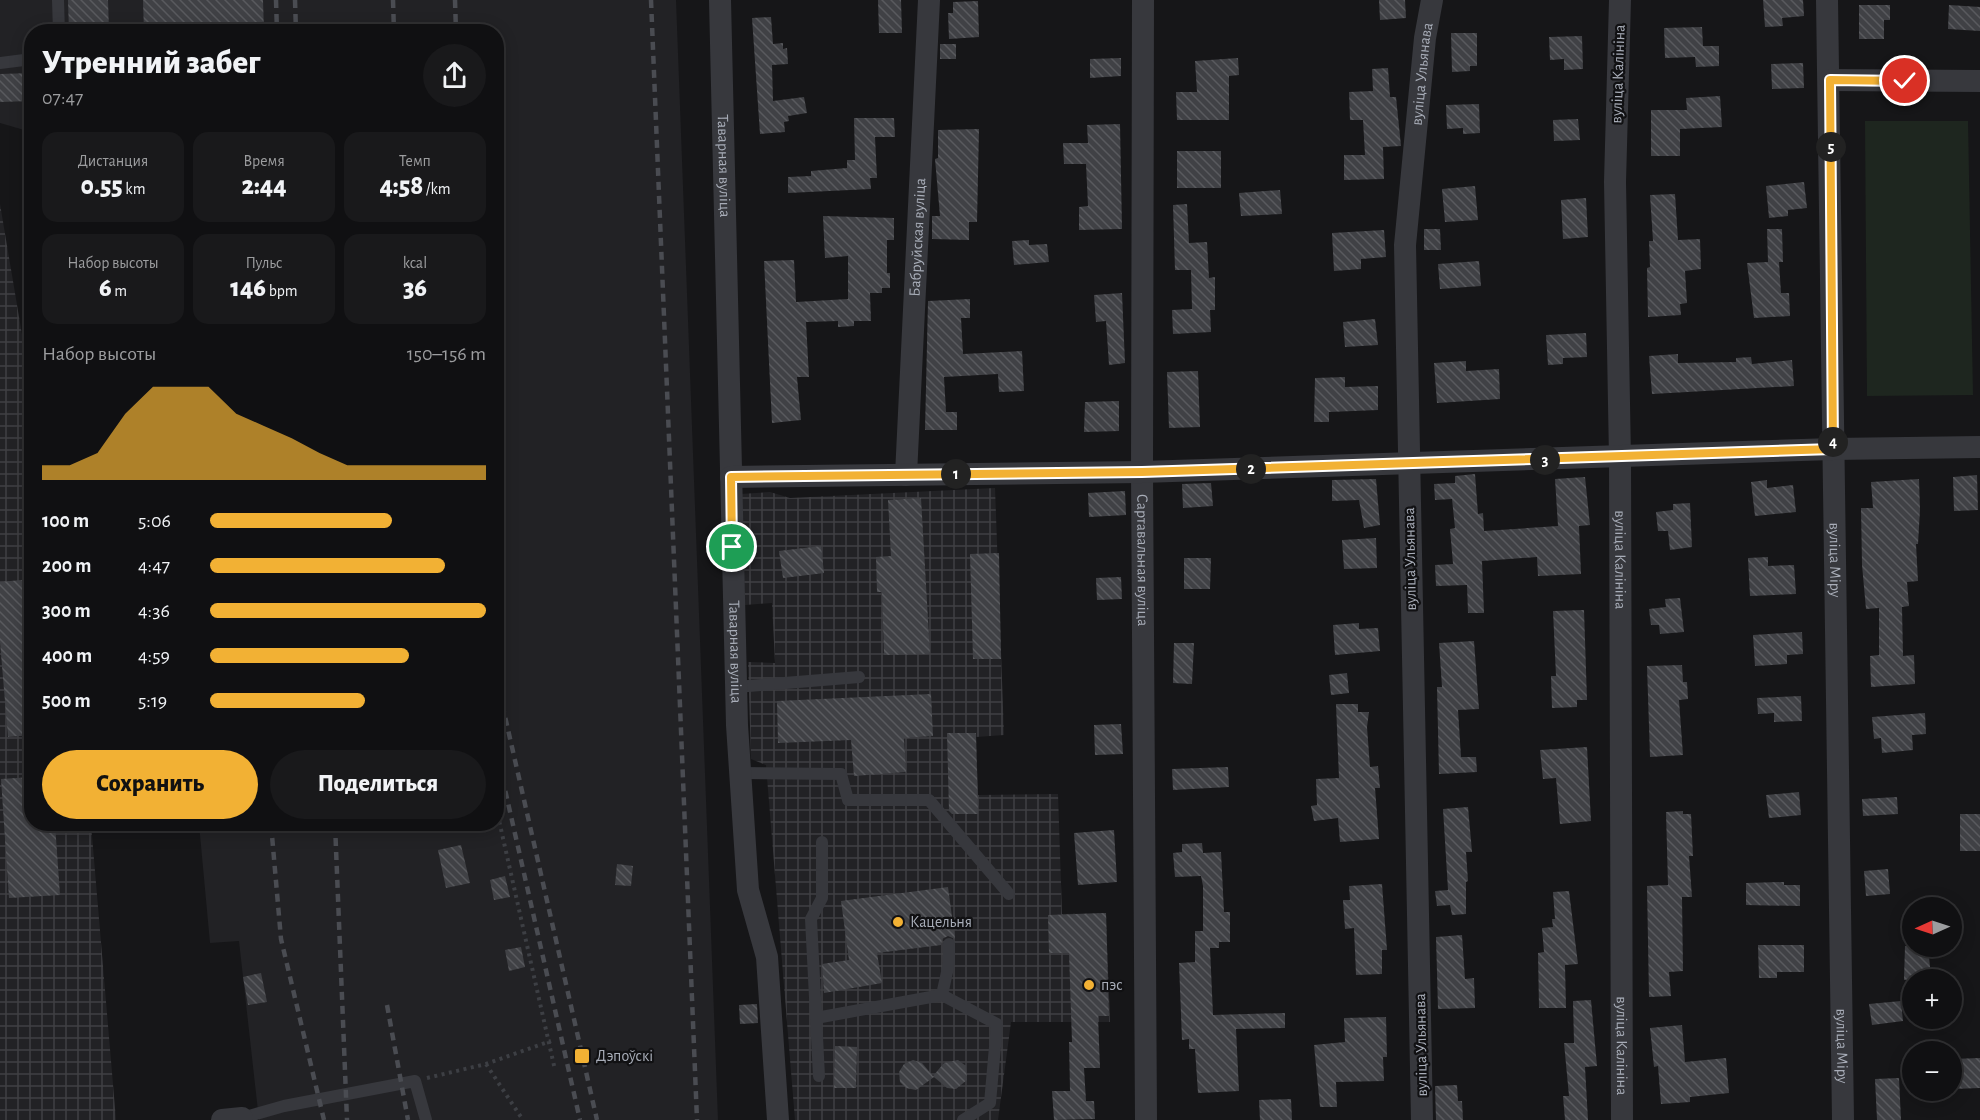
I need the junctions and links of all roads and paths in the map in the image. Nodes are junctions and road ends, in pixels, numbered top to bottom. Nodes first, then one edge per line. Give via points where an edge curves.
1 (58, 0) edge
2 (720, 0) edge
3 (929, 0) edge
4 (1143, 0) edge
5 (1432, 0) edge
6 (1620, 0) edge
7 (1827, 0) edge
8 (59, 24) edge
9 (24, 60) edge
10 (0, 63) edge
11 (1830, 80) junction
12 (1980, 81) edge
13 (1980, 447) edge
14 (1833, 449) junction
15 (1620, 458) junction
16 (1408, 464) junction
17 (1142, 472) junction
18 (906, 475) junction
19 (731, 477) junction
20 (860, 677) dead end
21 (736, 687) junction
22 (741, 773) junction
23 (502, 831) edge
24 (822, 842) dead end
25 (1009, 894) dead end
26 (949, 944) dead end
27 (942, 995) junction
28 (816, 1018) junction
29 (551, 1041) junction
30 (486, 1064) junction
31 (555, 1070) dead end
32 (819, 1076) dead end
33 (415, 1081) junction
34 (235, 1119) edge
35 (426, 1120) edge
36 (524, 1120) edge
37 (778, 1120) edge
38 (963, 1120) edge
39 (1146, 1120) edge
40 (1422, 1120) edge
41 (1622, 1120) edge
42 (1843, 1120) edge

1 - 8 lane
2 - 19 street, Таварная вуліца
3 - 18 street, Бабруйская вуліца
4 - 17 street, Сартавальная вуліца
5 - 16 street, вуліца Ульянава via 1405,245
6 - 15 street, вуліца Калініна via 1615,182
7 - 11 street, вуліца Міру
9 - 10 lane
11 - 12 street
11 - 14 street, вуліца Міру
13 - 14 street
14 - 15 street
14 - 42 street, вуліца Міру
15 - 16 street
15 - 41 street, вуліца Калініна
16 - 17 street
16 - 40 street, вуліца Ульянава
17 - 18 street
17 - 39 street, Сартавальная вуліца
18 - 19 street
19 - 21 street, Таварная вуліца
20 - 21 lane
21 - 22 street, Таварная вуліца
22 - 25 lane via 841,774 848,800 929,800
22 - 37 street, Таварная вуліца via 748,890 767,957
23 - 29 path
24 - 28 lane via 822,898 811,919
26 - 27 lane
27 - 28 lane
27 - 38 lane via 997,1024 990,1103
28 - 32 lane
29 - 30 path
29 - 31 path
30 - 33 path
30 - 36 path
33 - 34 lane
33 - 35 lane

